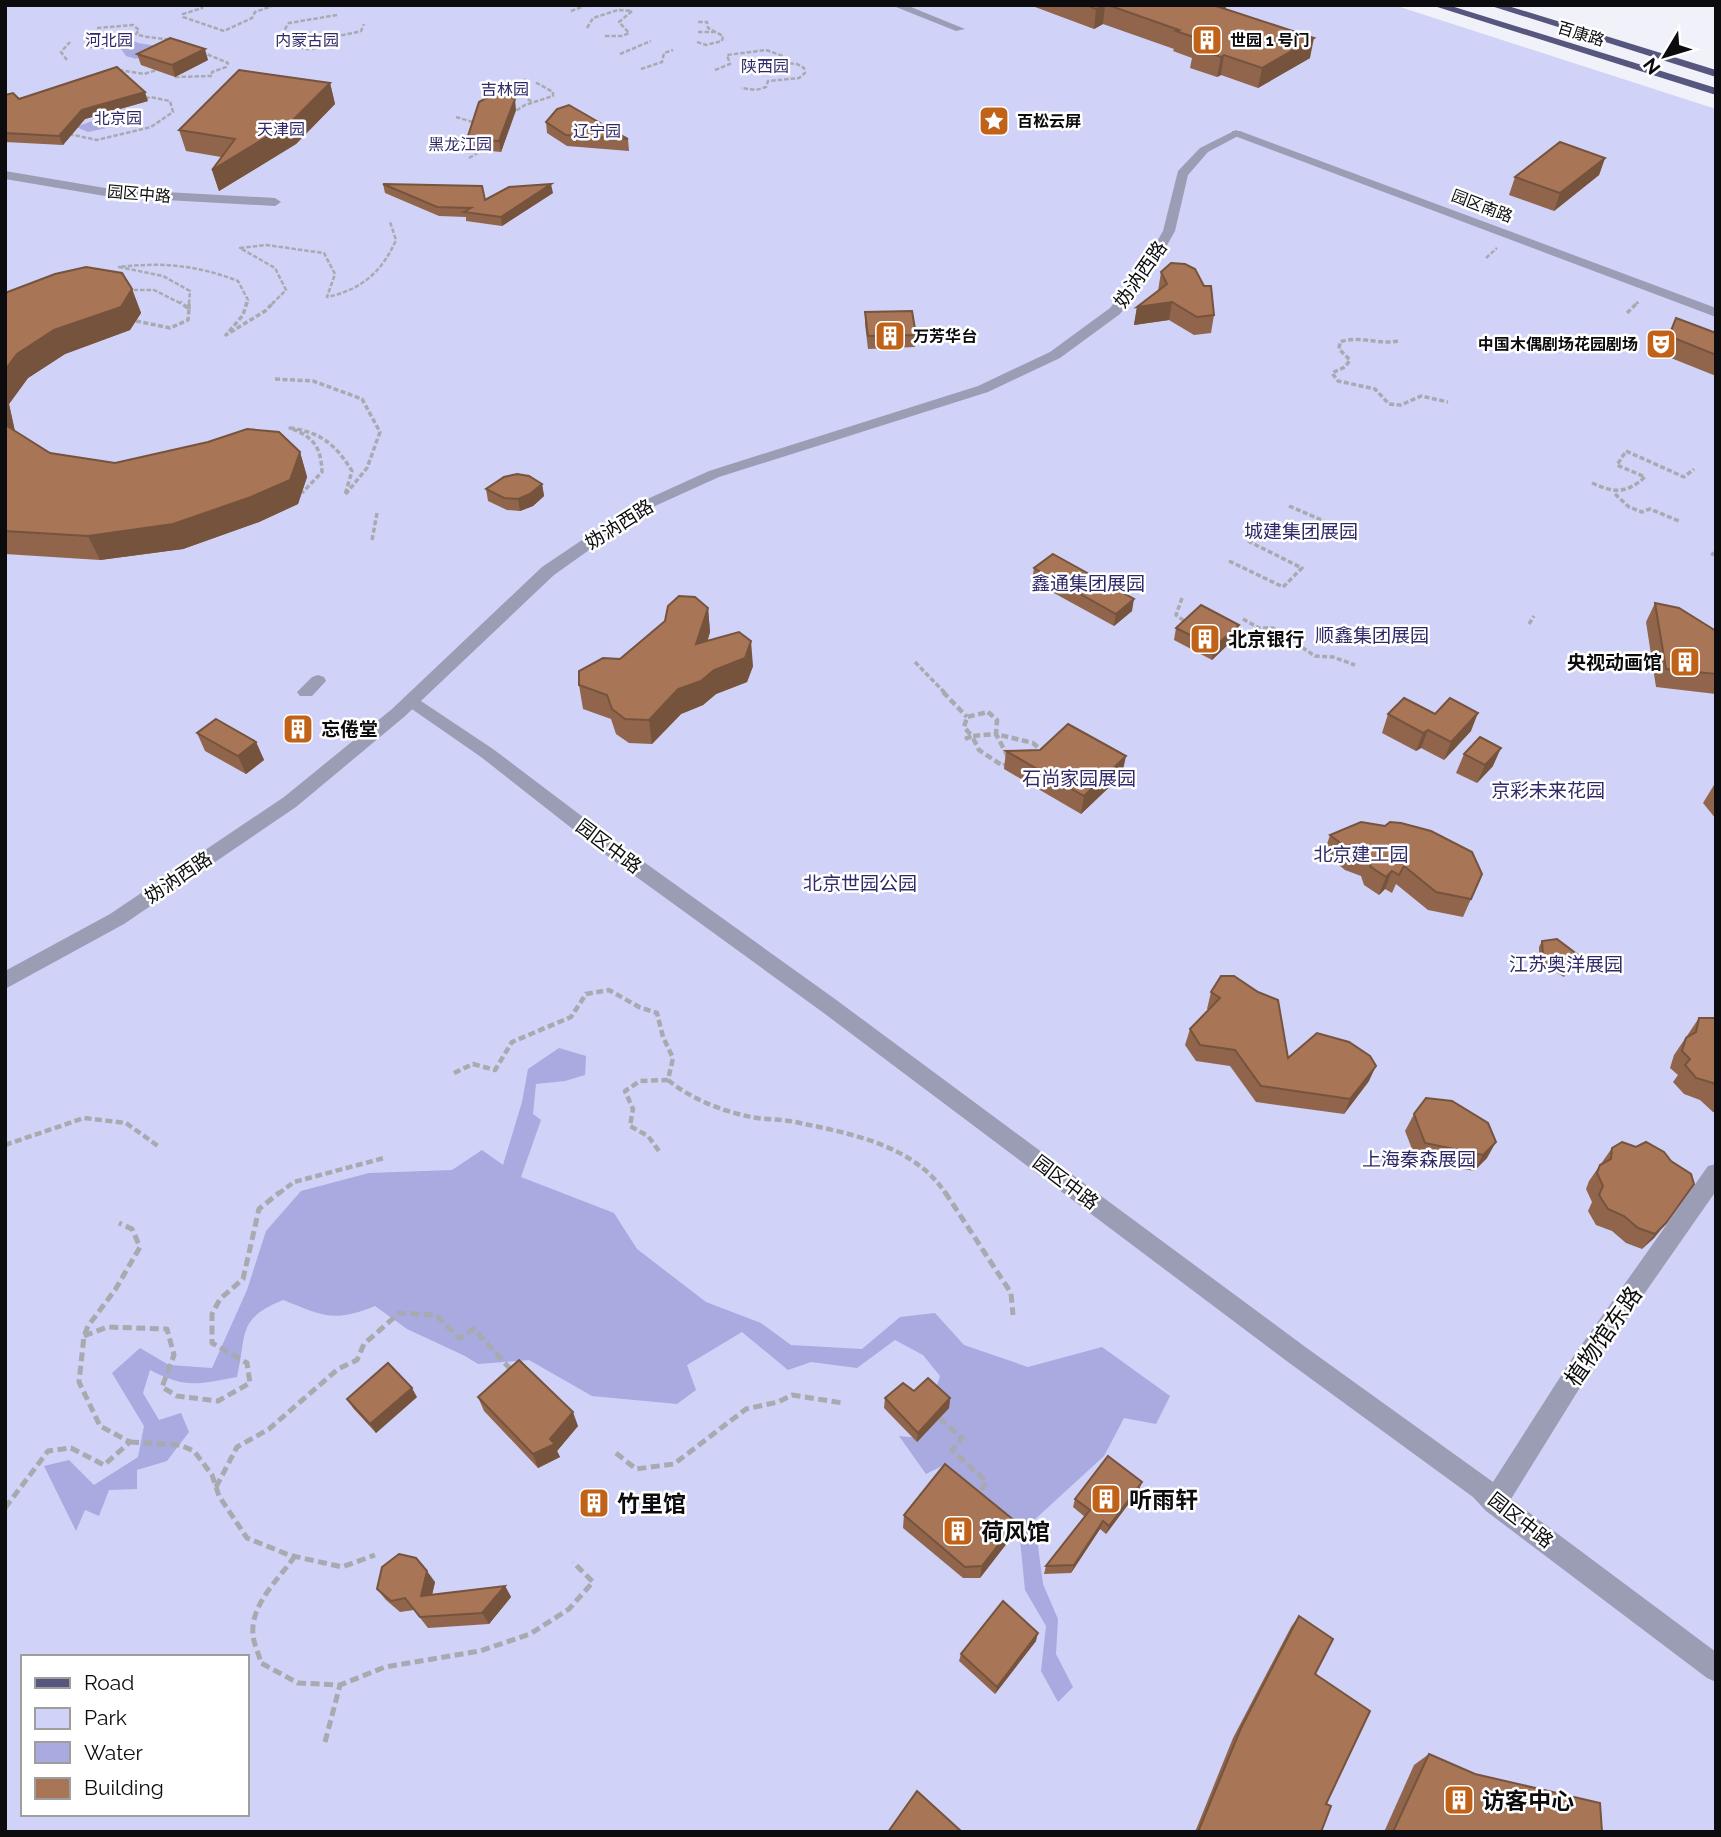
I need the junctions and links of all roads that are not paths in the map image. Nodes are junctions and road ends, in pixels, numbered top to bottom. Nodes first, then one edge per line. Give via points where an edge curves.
1 (896, 5) edge
2 (1436, 5) edge
3 (1493, 5) edge
4 (960, 29) dead end
5 (1716, 74) edge
6 (1716, 92) edge
7 (1236, 133) joint
8 (5, 176) edge
9 (275, 202) dead end
10 (1716, 313) edge
11 (412, 701) junction
12 (5, 981) edge
13 (1716, 1173) edge
14 (1495, 1502) junction
15 (1716, 1669) edge

1 - 4 street
2 - 6 main road, 百康路
3 - 5 main road, 百康路
7 - 10 street, 园区南路
7 - 11 street, 妫汭西路 via 1204,150 1181,174 1169,231 1146,272 1115,311 1055,355 983,390 714,474 639,508 548,571
8 - 9 street, 园区中路 via 111,193
11 - 12 street, 妫汭西路 via 290,802 117,919
11 - 14 street, 园区中路 via 828,1004
13 - 14 street, 植物馆东路 via 1581,1365
14 - 15 street, 园区中路

